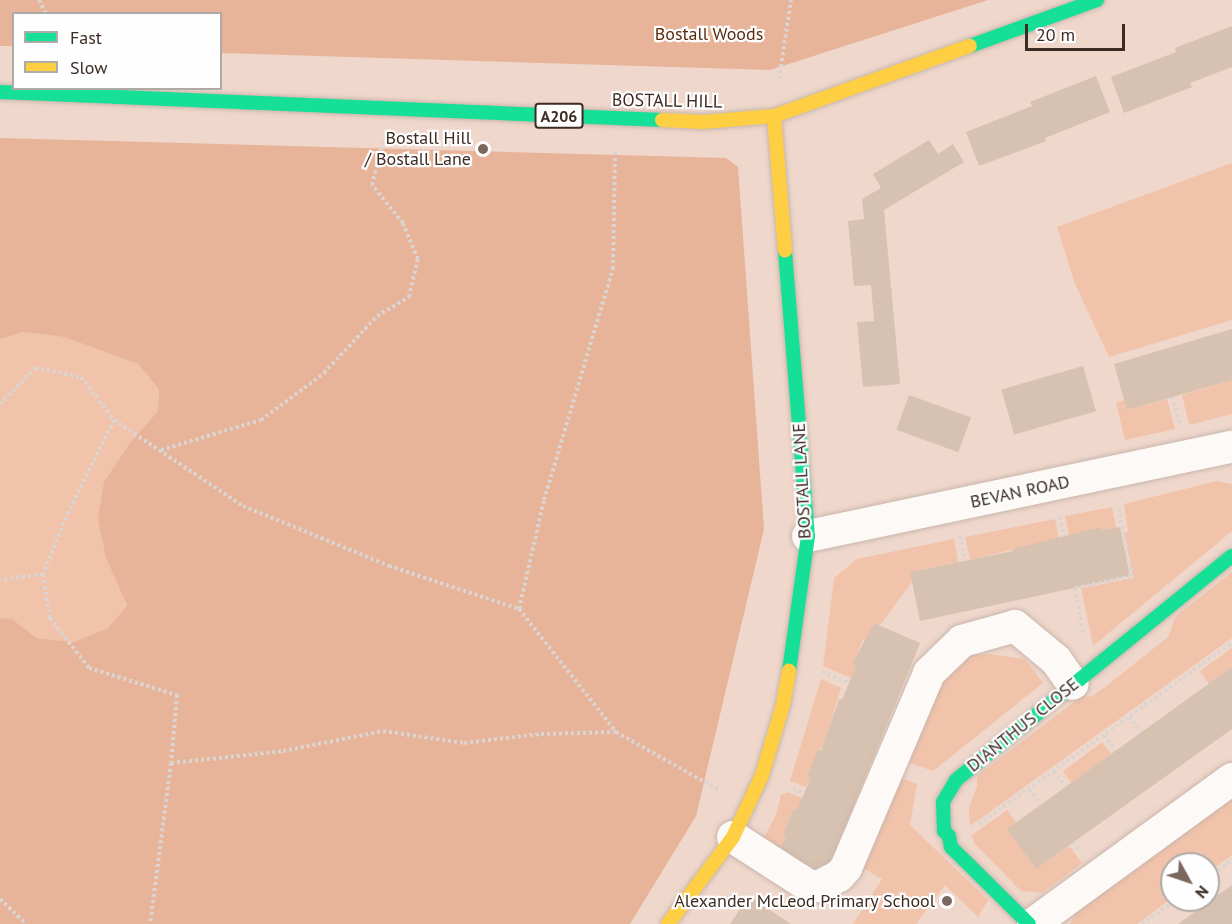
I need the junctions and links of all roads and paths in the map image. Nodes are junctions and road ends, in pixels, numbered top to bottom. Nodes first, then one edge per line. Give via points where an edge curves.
1 (791, 0) edge
2 (1097, 0) edge
3 (0, 92) edge
4 (390, 109) junction
5 (774, 116) junction
6 (616, 119) junction
7 (0, 404) edge
8 (114, 420) junction
9 (1232, 447) edge
10 (160, 450) junction
11 (1112, 472) junction
12 (808, 536) junction
13 (1232, 556) edge
14 (43, 574) junction
15 (0, 580) edge
16 (519, 609) junction
17 (1232, 643) edge
18 (830, 675) dead end
19 (1082, 677) junction
20 (849, 683) dead end
21 (1129, 717) junction
22 (616, 732) junction
23 (1141, 732) dead end
24 (1104, 735) junction
25 (1115, 751) dead end
26 (171, 763) junction
27 (1054, 771) junction
28 (1232, 779) edge
29 (1066, 787) dead end
30 (1029, 789) junction
31 (1041, 805) dead end
32 (748, 806) junction
33 (734, 837) junction
34 (951, 847) junction
35 (0, 899) edge
36 (1160, 911) edge
37 (26, 924) edge
38 (150, 924) edge
39 (668, 924) edge
40 (1031, 924) edge
41 (1142, 924) edge

1 - 5 path
2 - 5 street, BOSTALL HILL / A206
3 - 4 street, BOSTALL HILL / A206
4 - 6 street, BOSTALL HILL / A206
4 - 10 path via 372,185 403,223 418,259 409,297 377,316 324,373 261,420
5 - 6 street, BOSTALL HILL / A206 via 703,122
5 - 12 street, BOSTALL LANE
6 - 16 path via 613,269 544,500
7 - 8 path via 35,368 81,377
8 - 10 path
8 - 14 path
9 - 11 street, BEVAN ROAD
10 - 16 path via 243,506 389,566
11 - 12 street, BEVAN ROAD
11 - 19 path via 1132,576 1075,588
12 - 32 street, BOSTALL LANE via 783,705 768,758
13 - 19 street, DIANTHUS CLOSE
14 - 15 path
14 - 26 path via 50,618 89,668 177,695
16 - 22 path
17 - 21 path
18 - 20 path
19 - 33 street via 1015,626 962,641 929,673 846,868 839,876 820,886 809,886
19 - 34 street, DIANTHUS CLOSE via 956,780 943,802 944,831
21 - 23 path
21 - 24 path
22 - 26 path via 541,734 464,743 383,731 283,751
22 - 32 path
24 - 25 path
24 - 27 path
26 - 38 path
27 - 29 path
27 - 30 path
28 - 40 street
30 - 31 path
30 - 34 path
32 - 33 street, BOSTALL LANE
33 - 39 street, BOSTALL LANE
34 - 40 street
35 - 37 path
36 - 41 path

